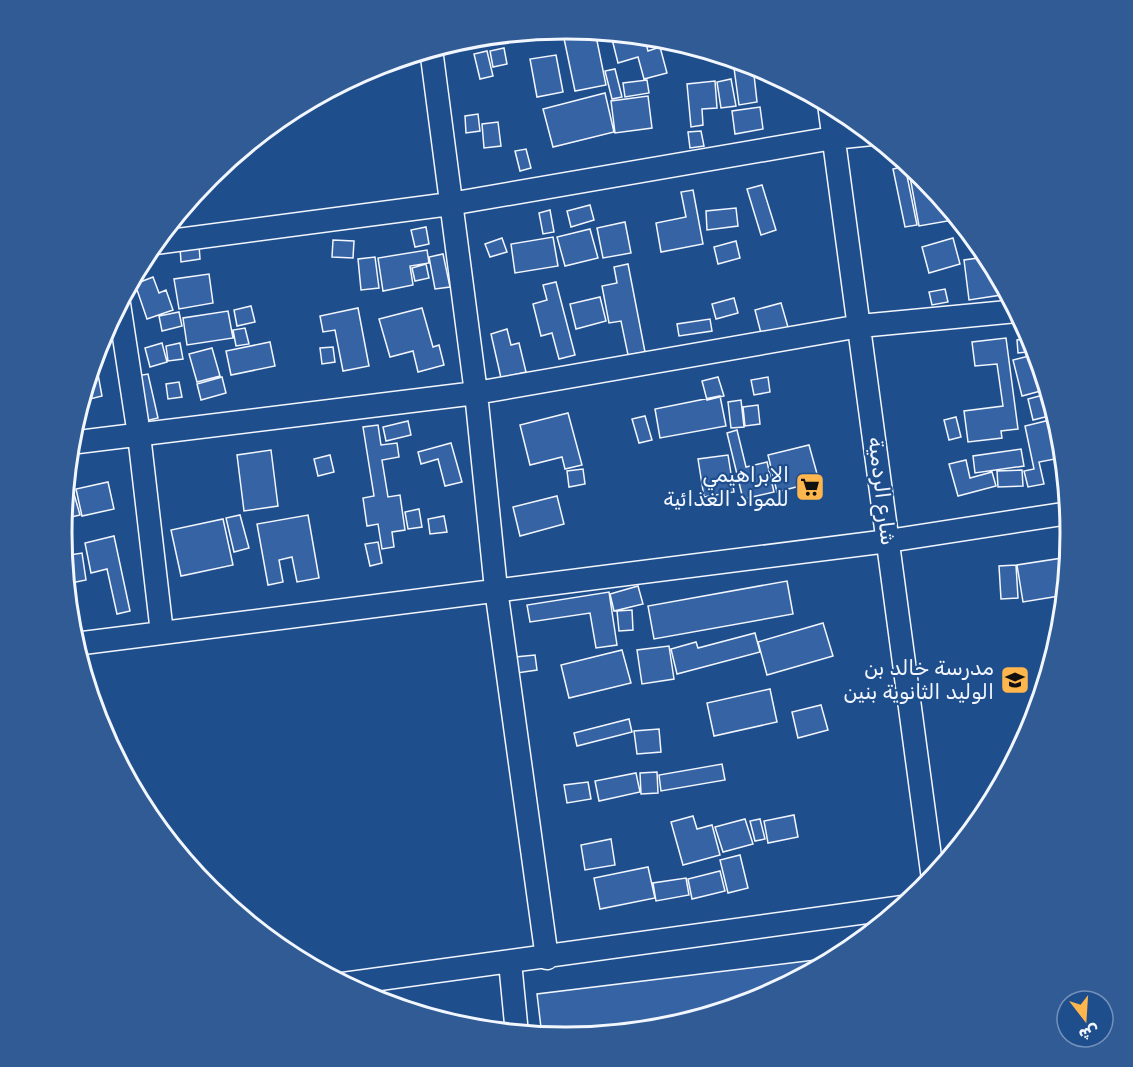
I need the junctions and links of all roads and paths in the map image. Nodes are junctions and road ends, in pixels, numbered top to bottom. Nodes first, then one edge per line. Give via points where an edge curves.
1 (432, 58) edge
2 (830, 115) edge
3 (860, 135) edge
4 (833, 138) junction
5 (450, 204) junction
6 (167, 241) edge
7 (1008, 312) edge
8 (121, 319) edge
9 (860, 326) junction
10 (476, 393) junction
11 (139, 435) junction
12 (81, 442) edge
13 (1060, 514) edge
14 (888, 541) junction
15 (496, 589) junction
16 (162, 633) junction
17 (85, 643) edge
18 (931, 867) edge
19 (888, 909) edge
20 (547, 958) junction
21 (510, 962) junction
22 (359, 982) edge
23 (516, 1025) edge

1 - 5 street
2 - 4 street, شارع الردمية
3 - 4 street
4 - 5 street
4 - 9 street, شارع الردمية
5 - 6 street
5 - 10 street
7 - 9 street
8 - 11 street
9 - 10 street
9 - 14 street, شارع الردمية
10 - 11 street
10 - 15 street
11 - 12 street
11 - 16 street
13 - 14 street
14 - 15 street
14 - 18 street, شارع الردمية
15 - 16 street
15 - 20 street
16 - 17 street
19 - 20 street
20 - 21 street
21 - 22 street
21 - 23 street

